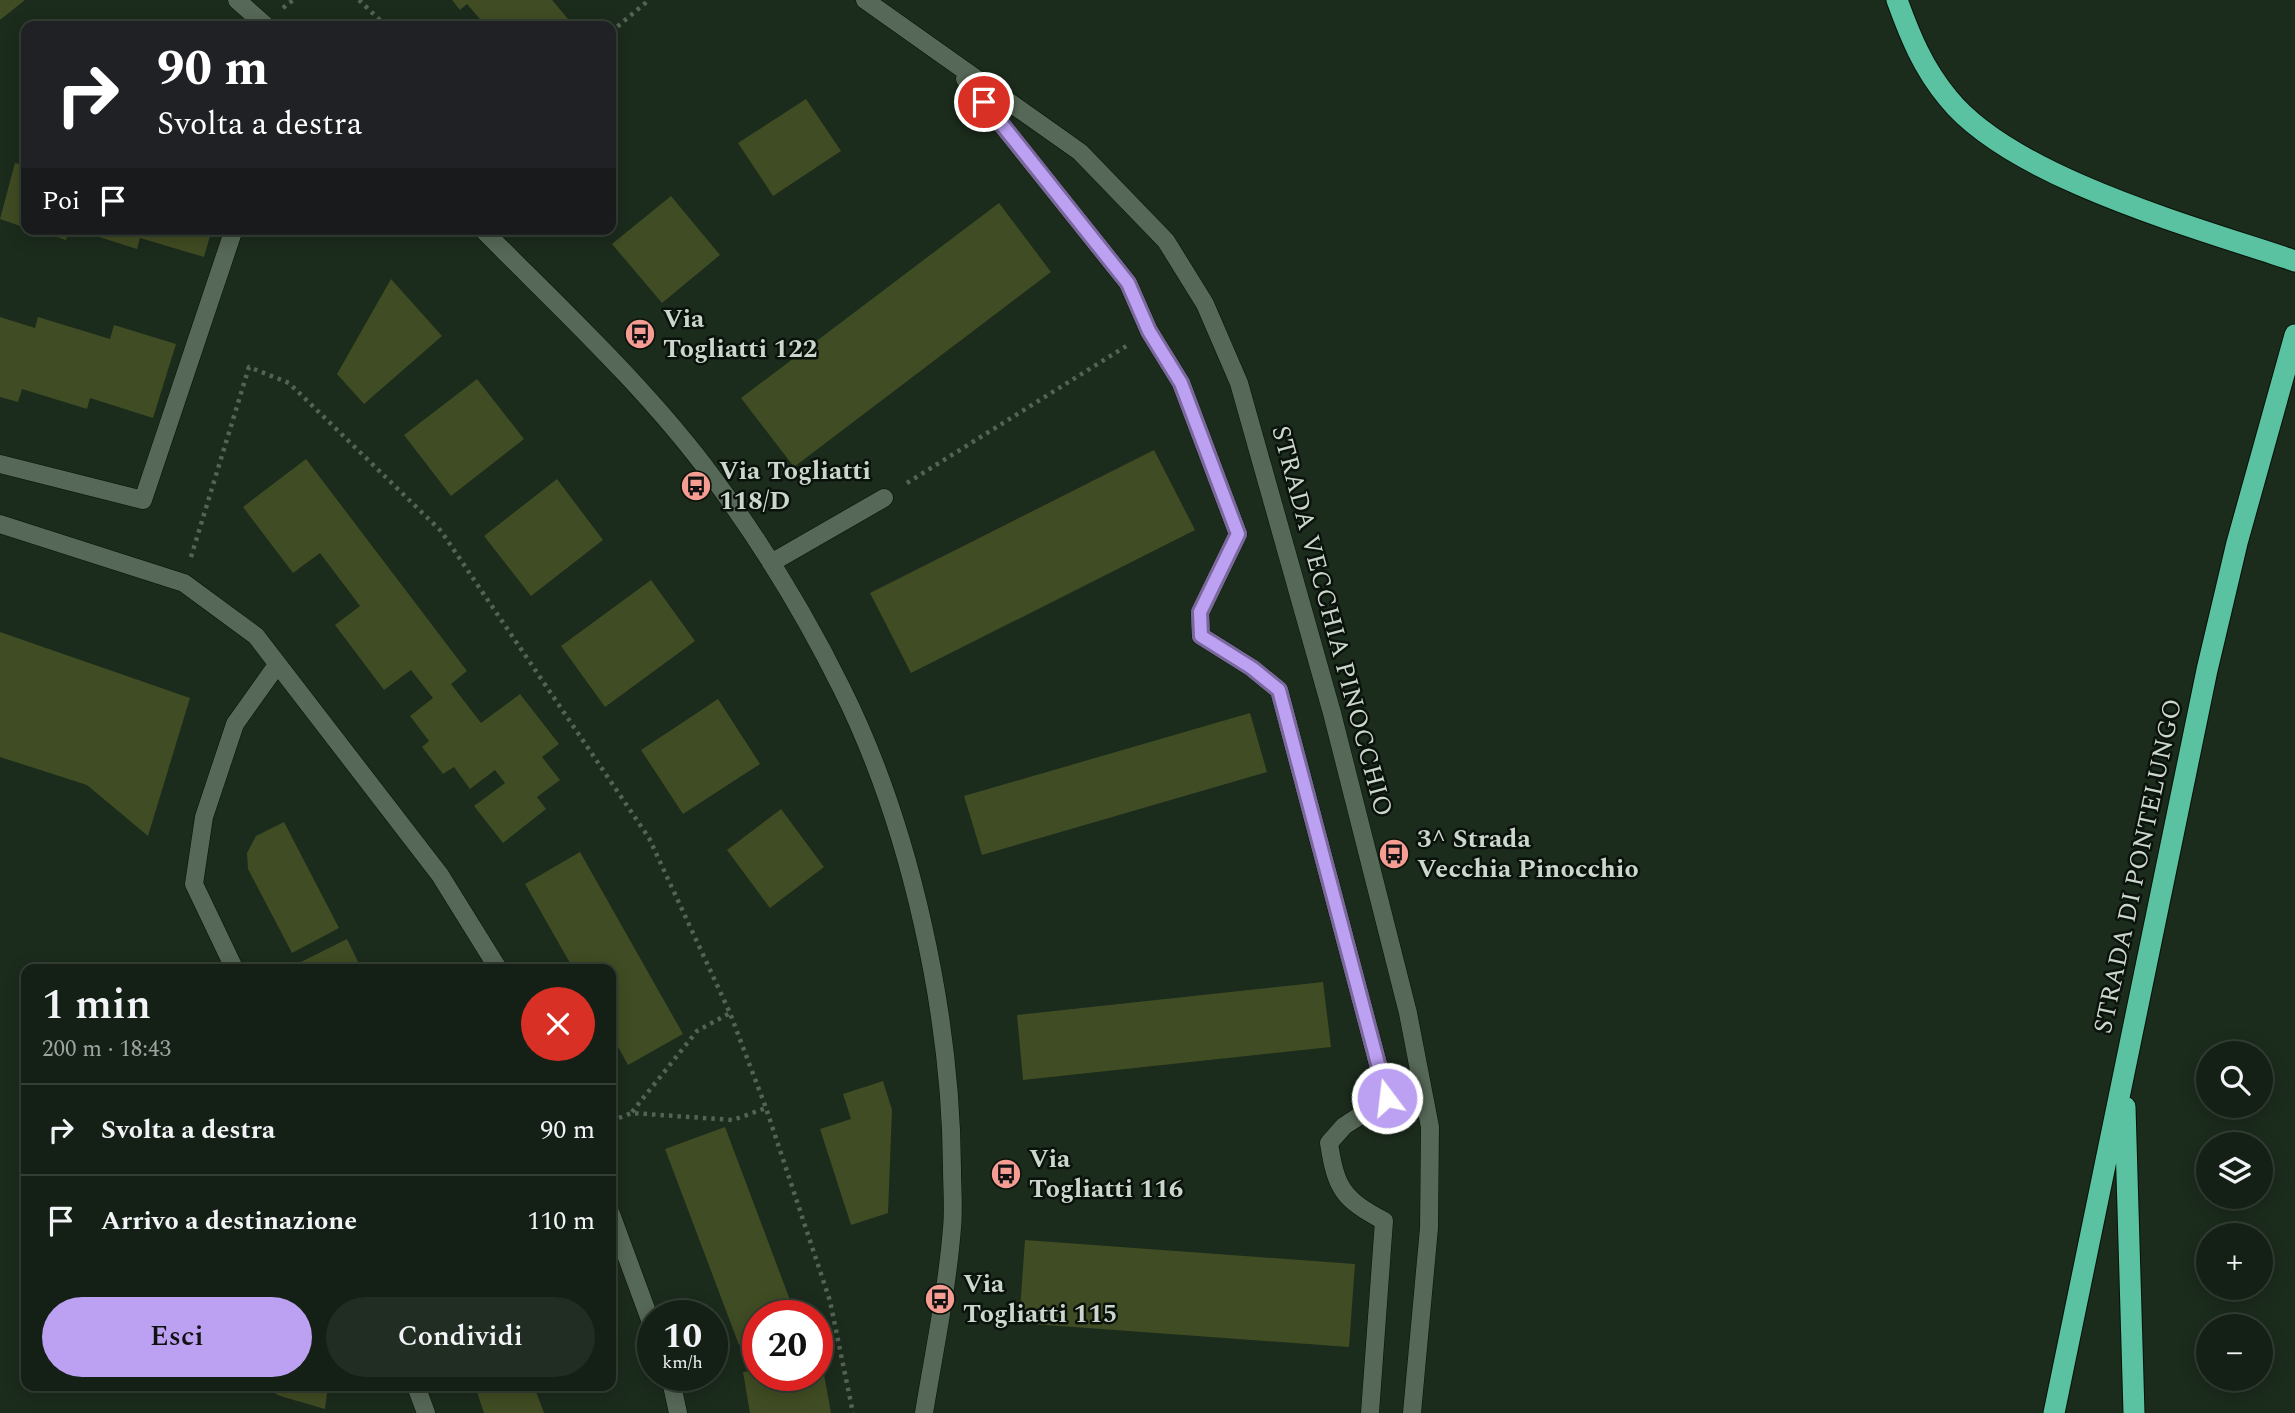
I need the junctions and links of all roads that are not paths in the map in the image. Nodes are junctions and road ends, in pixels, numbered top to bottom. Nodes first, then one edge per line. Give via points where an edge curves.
1 (237, 0) edge
2 (864, 0) edge
3 (1897, 0) edge
4 (260, 21) edge
5 (952, 62) junction
6 (232, 235) edge
7 (488, 235) edge
8 (2295, 261) edge
9 (2295, 335) edge
10 (0, 464) edge
11 (884, 498) road end
12 (0, 524) edge
13 (771, 563) junction
14 (277, 664) junction
15 (232, 964) edge
16 (495, 964) edge
17 (2124, 1073) junction
18 (1420, 1089) junction
19 (1387, 1098) junction
20 (616, 1228) edge
21 (643, 1300) edge
22 (418, 1391) edge
23 (673, 1391) edge
24 (426, 1413) edge
25 (678, 1413) edge
26 (924, 1413) edge
27 (1370, 1413) edge
28 (1412, 1413) edge
29 (2053, 1413) edge
30 (2134, 1413) edge

1 - 4 street
2 - 5 street, STRADA VECCHIA PINOCCHIO
3 - 8 highway via 1915,50 1949,100 1997,143 2140,209
5 - 18 street, STRADA VECCHIA PINOCCHIO via 1080,152 1166,241 1205,304 1239,383 1332,713 1408,1013
5 - 19 street via 1128,283 1149,331 1181,383 1238,534 1200,612 1201,636 1279,690
6 - 10 street via 143,500
7 - 13 street via 632,380 713,478
9 - 17 highway, STRADA DI PONTELUNGO via 2207,670
11 - 13 street
12 - 14 street via 184,583 256,636
13 - 26 street via 843,690 883,786 940,1006 952,1110 952,1226
14 - 15 street via 235,724 204,817 194,884
14 - 16 street via 440,875
17 - 29 highway, STRADA DI PONTELUNGO
17 - 30 highway
18 - 19 street
18 - 28 street, STRADA VECCHIA PINOCCHIO via 1430,1127 1429,1228
19 - 27 street via 1344,1126 1329,1143 1334,1174 1352,1203 1384,1221
20 - 21 street
22 - 24 street
23 - 25 street

